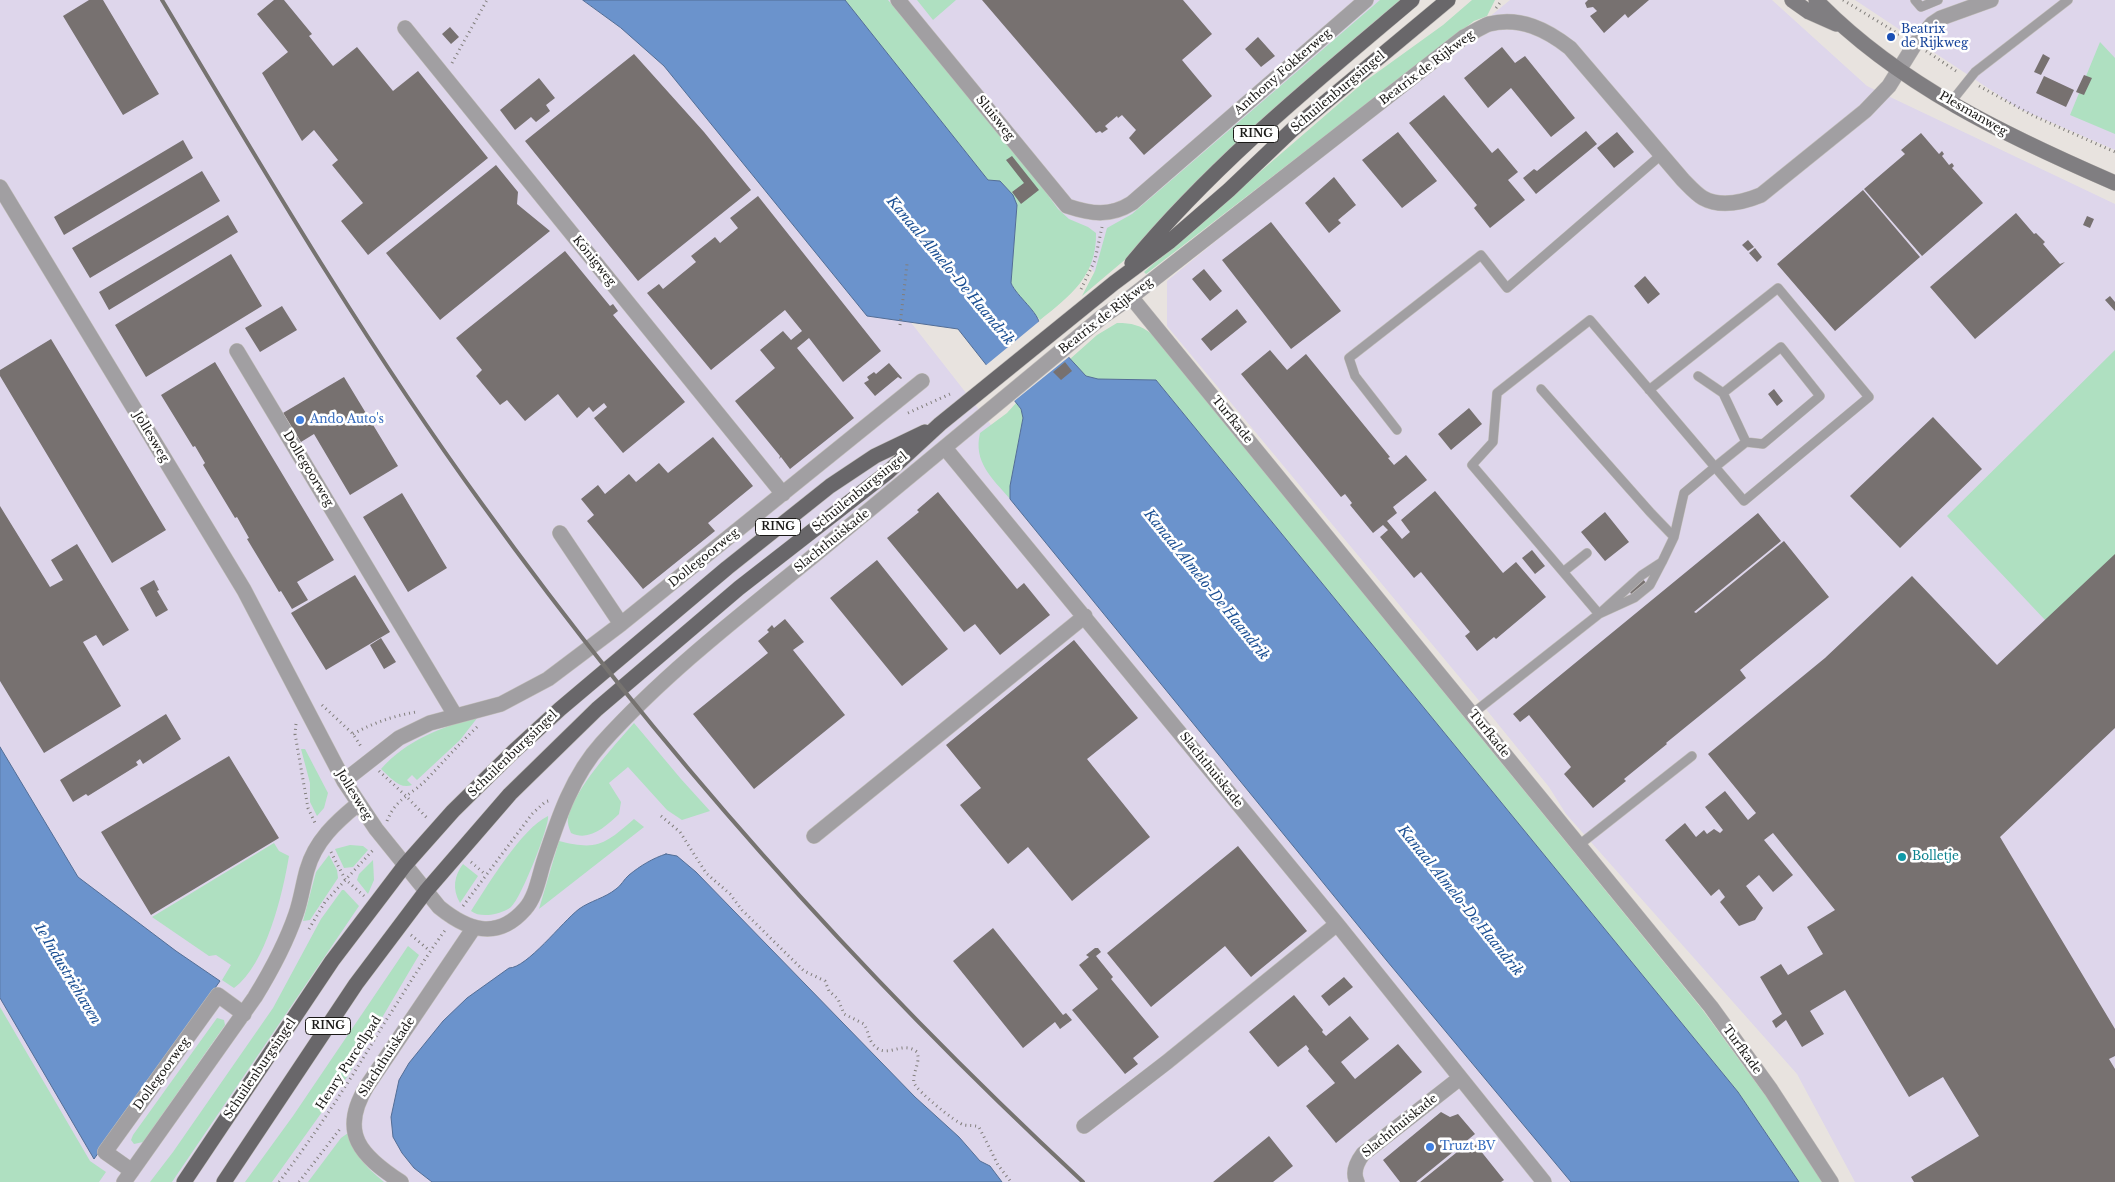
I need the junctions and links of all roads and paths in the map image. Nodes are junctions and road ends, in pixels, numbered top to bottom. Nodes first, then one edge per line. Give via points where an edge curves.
1 (487, 0) edge
2 (898, 0) edge
3 (1366, 0) edge
4 (1412, 0) edge
5 (1448, 0) edge
6 (1792, 0) edge
7 (1816, 0) edge
8 (1915, 0) edge
9 (1938, 0) edge
10 (1991, 0) edge
11 (2068, 0) edge
12 (1842, 26) junction
13 (405, 28) dead end
14 (1899, 69) junction
15 (445, 75) junction
16 (1951, 102) junction
17 (1661, 154) junction
18 (2115, 183) edge
19 (0, 187) edge
20 (1105, 214) junction
21 (907, 264) dead end
22 (1114, 283) junction
23 (1078, 293) dead end
24 (1131, 297) junction
25 (900, 325) dead end
26 (237, 351) dead end
27 (1698, 376) dead end
28 (922, 381) dead end
29 (1541, 389) dead end
30 (1649, 390) junction
31 (952, 393) dead end
32 (1723, 393) junction
33 (907, 414) dead end
34 (940, 424) junction
35 (1397, 430) dead end
36 (1746, 442) junction
37 (945, 448) junction
38 (1715, 467) junction
39 (783, 494) junction
40 (560, 533) dead end
41 (1674, 537) junction
42 (1587, 553) dead end
43 (1662, 562) junction
44 (1563, 572) junction
45 (1599, 614) junction
46 (1085, 616) junction
47 (621, 624) junction
48 (1472, 714) junction
49 (296, 716) dead end
50 (455, 716) junction
51 (481, 723) dead end
52 (1692, 756) dead end
53 (344, 781) junction
54 (570, 791) junction
55 (406, 796) dead end
56 (358, 804) junction
57 (661, 816) dead end
58 (814, 836) dead end
59 (323, 837) junction
60 (1580, 846) junction
61 (405, 865) junction
62 (486, 876) dead end
63 (345, 879) dead end
64 (426, 891) junction
65 (1337, 924) junction
66 (473, 928) junction
67 (430, 951) dead end
68 (244, 1014) junction
69 (1460, 1078) junction
70 (354, 1124) junction
71 (1084, 1126) dead end
72 (128, 1176) edge
73 (184, 1182) edge
74 (224, 1182) edge
75 (279, 1182) edge
76 (300, 1182) edge
77 (401, 1182) edge
78 (1011, 1182) edge
79 (1357, 1182) edge
80 (1544, 1182) edge
81 (1831, 1182) edge

1 - 15 path
2 - 20 street, Sluisweg via 1067,206
3 - 20 street, Anthony Fokkerweg via 1132,203
4 - 22 main road, Schuilenburgsingel / RING via 1238,150 1158,231
5 - 22 main road, Schuilenburgsingel / RING via 1292,130 1169,242
6 - 12 main road, Plesmanweg via 1809,12
7 - 12 main road, Plesmanweg
8 - 9 lane via 1921,7
10 - 14 street, Beatrix de Rijkweg via 1932,24
11 - 16 lane via 1975,72
12 - 14 main road, Plesmanweg
13 - 15 street, Königweg
14 - 16 main road, Plesmanweg
14 - 17 street, Beatrix de Rijkweg via 1889,86 1865,111 1778,183 1745,202 1704,199 1682,180
15 - 39 street, Königweg
16 - 18 main road, Plesmanweg via 2046,153
17 - 24 street, Beatrix de Rijkweg via 1570,48 1535,26 1513,22 1489,24 1464,37
17 - 35 lane via 1507,288 1481,255 1349,358 1355,376
19 - 53 street, Jollesweg via 244,590
20 - 23 path via 1095,260
21 - 25 path
22 - 34 main road, Schuilenburgsingel / RING
24 - 37 street, Beatrix de Rijkweg via 1069,344
24 - 48 street, Turfkade
26 - 50 street, Dollegoorweg
27 - 32 lane
28 - 39 street, Dollegoorweg
29 - 41 lane
30 - 38 lane
30 - 38 lane via 1778,288 1869,397 1744,501
30 - 44 lane via 1590,320 1497,393 1493,442 1472,465
31 - 33 path
32 - 36 lane
32 - 36 lane via 1781,347 1820,396 1763,444
34 - 61 main road, Schuilenburgsingel / RING via 875,456 838,481 727,568 560,708 453,811
34 - 64 main road, Schuilenburgsingel / RING via 888,472 739,588 597,709 510,794
36 - 38 lane
37 - 46 street, Slachthuiskade
37 - 54 street, Slachthuiskade via 679,666 601,744
38 - 41 lane via 1684,494
39 - 47 street, Dollegoorweg
40 - 47 street
41 - 43 lane
42 - 44 lane
43 - 45 lane via 1626,588
43 - 45 lane via 1650,585 1634,598
44 - 45 lane
45 - 48 lane
46 - 58 street
46 - 65 street, Slachthuiskade
47 - 50 street, Dollegoorweg via 568,666 526,692 500,704
48 - 60 street, Turfkade
49 - 59 path via 295,734 308,808
50 - 53 street, Dollegoorweg via 430,723 399,738
51 - 55 path via 428,779
52 - 60 lane
53 - 56 street, Jollesweg
54 - 62 path via 545,802 532,814
54 - 66 street, Slachthuiskade via 527,907 507,924
56 - 59 street, Dollegoorweg via 336,821
56 - 61 street, Jollesweg
57 - 78 path via 680,832 706,873 730,894 742,910 804,971 825,981 844,1014 864,1024 879,1050 886,1052 903,1048 917,1052 916,1087 957,1121 980,1128 998,1165
59 - 63 path
59 - 68 street, Dollegoorweg via 308,867 296,914 284,943
60 - 81 street, Turfkade via 1711,1008 1771,1090
61 - 64 street, Jollesweg
61 - 73 main road, Schuilenburgsingel / RING via 332,961
64 - 66 street via 454,919
64 - 74 main road, Schuilenburgsingel / RING via 356,984
65 - 69 street, Slachthuiskade
65 - 71 street
66 - 70 street, Slachthuiskade via 366,1086
67 - 75 path, Henry Purcellpad via 359,1065
68 - 72 street, Dollegoorweg
68 - 72 street, Dollegoorweg via 218,995 105,1152
69 - 79 street, Slachthuiskade via 1363,1154 1355,1170
69 - 80 street, Slachthuiskade
70 - 76 path via 337,1131
70 - 77 street, Slachthuiskade via 364,1154

